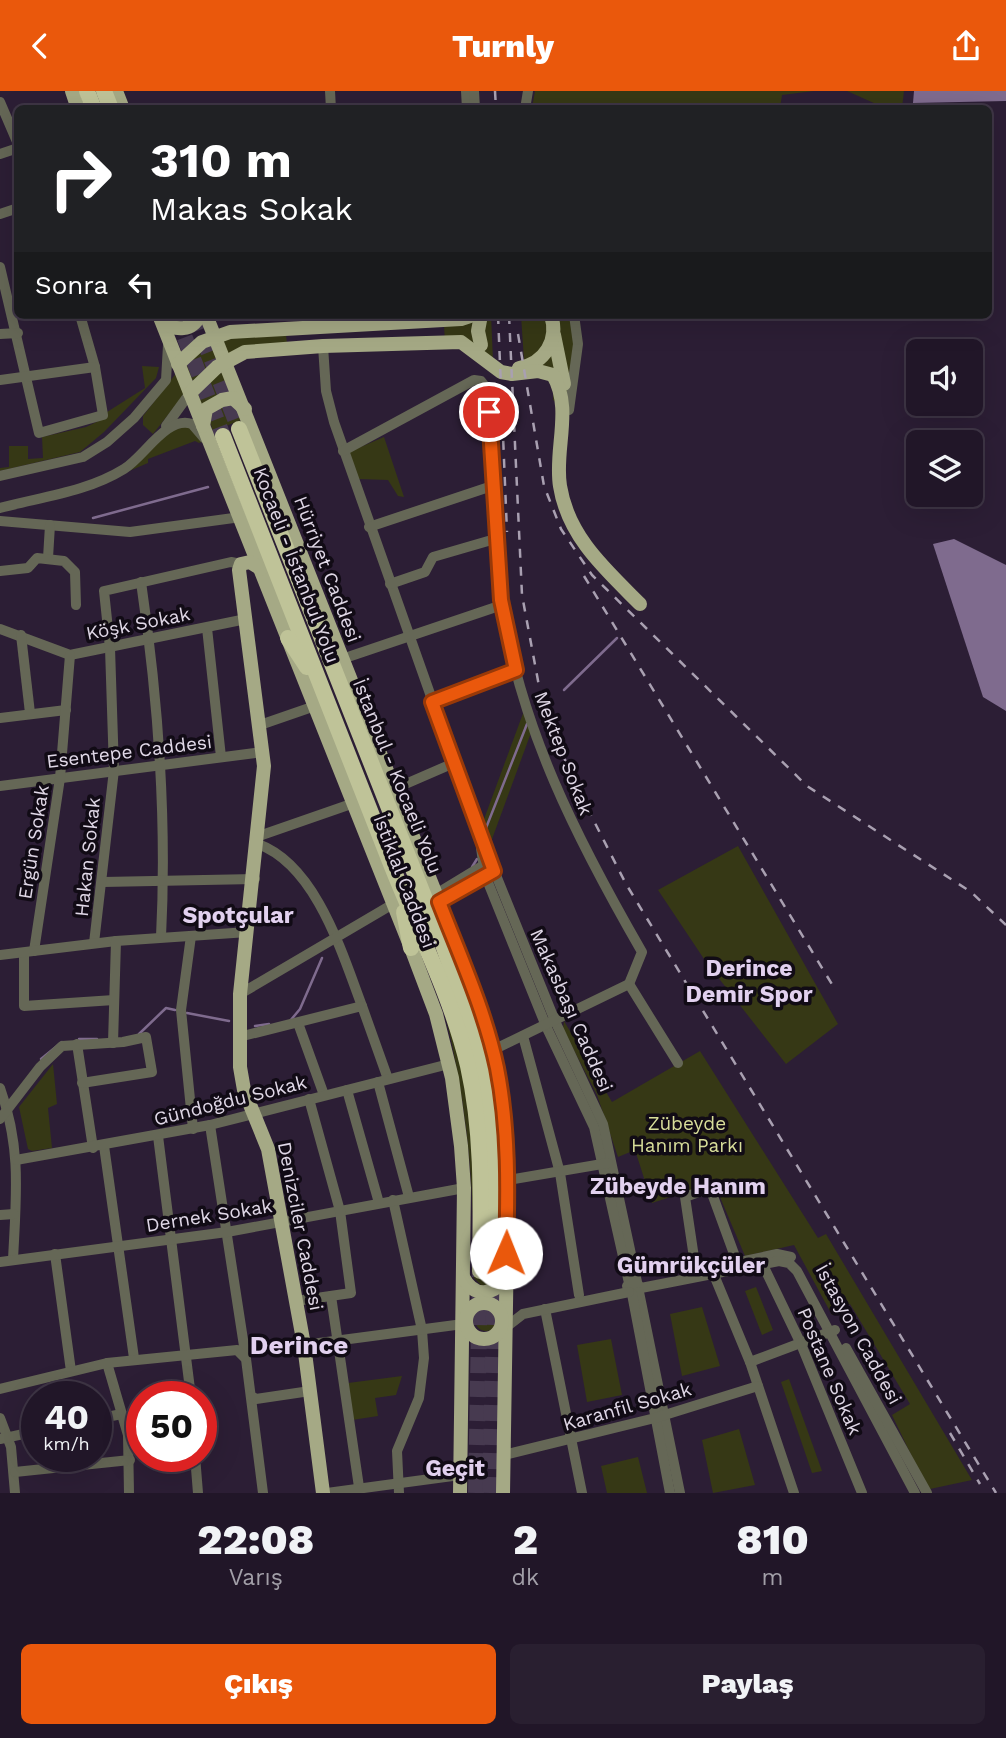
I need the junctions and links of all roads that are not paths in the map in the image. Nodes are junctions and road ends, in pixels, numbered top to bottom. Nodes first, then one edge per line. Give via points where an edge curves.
1 (0, 102) edge
2 (14, 136) edge
3 (0, 267) edge
4 (14, 318) edge
5 (14, 319) edge
6 (81, 319) edge
7 (160, 319) edge
8 (161, 319) edge
9 (197, 319) edge
10 (207, 319) edge
11 (212, 319) edge
12 (341, 319) edge
13 (452, 319) edge
14 (478, 319) edge
15 (552, 319) edge
16 (575, 319) edge
17 (331, 326) junction
18 (253, 331) junction
19 (18, 333) junction
20 (0, 334) edge
21 (554, 335) junction
22 (168, 339) junction
23 (444, 342) junction
24 (481, 345) junction
25 (323, 346) junction
26 (217, 350) junction
27 (256, 350) junction
28 (534, 363) junction
29 (95, 367) junction
30 (28, 375) junction
31 (553, 375) junction
32 (186, 376) junction
33 (0, 380) edge
34 (166, 380) junction
35 (239, 391) junction
36 (566, 408) junction
37 (203, 426) junction
38 (163, 432) junction
39 (230, 432) junction
40 (343, 451) junction
41 (0, 475) edge
42 (492, 486) junction
43 (0, 507) edge
44 (241, 517) junction
45 (0, 521) edge
46 (50, 525) junction
47 (369, 527) junction
48 (495, 539) junction
49 (48, 558) junction
50 (251, 565) junction
51 (0, 571) edge
52 (141, 582) junction
53 (390, 584) junction
54 (643, 601) dead end
55 (76, 605) dead end
56 (502, 605) junction
57 (246, 619) junction
58 (207, 628) junction
59 (0, 629) edge
60 (21, 635) junction
61 (410, 637) junction
62 (288, 638) joint
63 (149, 639) junction
64 (334, 639) junction
65 (110, 648) junction
66 (70, 655) junction
67 (342, 659) junction
68 (516, 670) junction
69 (320, 701) junction
70 (432, 702) junction
71 (66, 710) junction
72 (30, 713) junction
73 (0, 719) edge
74 (260, 725) junction
75 (263, 752) junction
76 (221, 757) junction
77 (454, 763) junction
78 (384, 764) junction
79 (158, 765) junction
80 (114, 770) junction
81 (60, 778) junction
82 (0, 786) edge
83 (394, 789) junction
84 (354, 803) junction
85 (393, 820) junction
86 (258, 840) junction
87 (488, 868) junction
88 (255, 879) junction
89 (164, 881) junction
90 (103, 882) junction
91 (398, 882) junction
92 (438, 898) junction
93 (393, 904) junction
94 (248, 932) junction
95 (191, 936) junction
96 (161, 937) junction
97 (337, 939) junction
98 (116, 941) junction
99 (94, 943) junction
100 (411, 948) junction
101 (29, 952) junction
102 (0, 955) edge
103 (629, 984) junction
104 (240, 994) junction
105 (114, 1000) junction
106 (362, 1006) junction
107 (298, 1023) junction
108 (551, 1023) junction
109 (523, 1036) junction
110 (239, 1037) junction
111 (113, 1043) junction
112 (77, 1044) junction
113 (493, 1050) junction
114 (678, 1063) dead end
115 (449, 1064) junction
116 (383, 1081) junction
117 (82, 1083) junction
118 (346, 1090) junction
119 (1, 1094) edge
120 (324, 1095) junction
121 (309, 1099) junction
122 (9, 1110) junction
123 (254, 1114) junction
124 (0, 1119) edge
125 (210, 1125) junction
126 (193, 1129) junction
127 (158, 1136) junction
128 (98, 1147) junction
129 (16, 1160) junction
130 (608, 1163) junction
131 (560, 1173) junction
132 (508, 1180) junction
133 (464, 1185) junction
134 (408, 1194) junction
135 (378, 1199) junction
136 (393, 1200) junction
137 (339, 1207) junction
138 (14, 1214) junction
139 (0, 1215) edge
140 (281, 1219) junction
141 (226, 1229) junction
142 (171, 1237) junction
143 (119, 1244) junction
144 (55, 1254) junction
145 (13, 1258) junction
146 (0, 1260) edge
147 (737, 1262) junction
148 (763, 1265) junction
149 (696, 1271) junction
150 (494, 1273) junction
151 (715, 1275) junction
152 (463, 1277) junction
153 (634, 1288) junction
154 (579, 1295) junction
155 (331, 1296) junction
156 (296, 1301) junction
157 (545, 1309) junction
158 (504, 1318) junction
159 (464, 1323) junction
160 (422, 1330) junction
161 (833, 1331) junction
162 (338, 1340) junction
163 (801, 1344) junction
164 (304, 1345) junction
165 (188, 1353) junction
166 (134, 1358) junction
167 (246, 1359) junction
168 (750, 1362) junction
169 (107, 1363) junction
170 (71, 1371) junction
171 (190, 1381) edge
172 (758, 1386) junction
173 (0, 1389) edge
174 (310, 1391) junction
175 (251, 1396) junction
176 (122, 1414) junction
177 (112, 1416) edge
178 (660, 1417) junction
179 (0, 1418) edge
180 (126, 1436) edge
181 (4, 1438) edge
182 (570, 1441) junction
183 (504, 1455) junction
184 (126, 1459) edge
185 (15, 1472) junction
186 (130, 1472) edge
187 (196, 1472) edge
188 (460, 1482) edge
189 (359, 1487) junction
190 (398, 1487) edge
191 (918, 1492) edge
192 (15, 1493) edge
193 (130, 1493) edge
194 (198, 1493) edge
195 (263, 1493) edge
196 (325, 1493) edge
197 (348, 1493) edge
198 (503, 1493) edge
199 (582, 1493) edge
200 (670, 1493) edge
201 (680, 1493) edge
202 (794, 1493) edge
203 (862, 1493) edge

1 - 2 street
3 - 4 street
5 - 19 street
6 - 29 street
7 - 22 main road
8 - 9 main road via 170,328 183,329
10 - 26 main road, Hürriyet Caddesi
11 - 18 main road via 224,327
12 - 17 street
13 - 17 main road
14 - 24 main road
15 - 21 main road
16 - 36 street via 578,344
17 - 18 main road
18 - 26 main road
19 - 20 street
19 - 30 street
21 - 28 main road via 547,351
21 - 36 main road
22 - 32 main road
22 - 34 street
23 - 24 main road via 469,335
23 - 25 main road
23 - 31 main road via 469,345 507,373
24 - 28 main road via 489,357 506,367
25 - 27 main road
25 - 40 street, Makasbaşı Caddesi via 326,391
26 - 27 main road
26 - 32 main road
26 - 32 main road
26 - 35 main road, Hürriyet Caddesi
27 - 35 main road via 243,361
28 - 31 main road via 545,364
29 - 30 street
29 - 30 street via 103,415 40,433
30 - 33 street
31 - 36 main road
32 - 34 street
32 - 37 main road
32 - 38 street
34 - 41 street via 134,418 83,457
35 - 39 main road, Hürriyet Caddesi
35 - 64 main road via 249,398 259,424 335,624
36 - 54 main road via 559,484 569,516 595,560
37 - 39 main road
37 - 39 main road via 206,409 229,398 242,404
38 - 39 street via 186,422
38 - 43 street via 141,457 93,485
39 - 44 main road
39 - 64 main road, Hürriyet Caddesi
39 - 69 highway, Kocaeli - İstanbul Yolu
39 - 85 highway, İstanbul - Kocaeli Yolu
40 - 42 street, Mektep Sokak via 481,380 488,390
40 - 47 street, Makasbaşı Caddesi
42 - 47 street
42 - 48 street, Mektep Sokak
44 - 46 street via 130,532
44 - 50 main road
45 - 46 street
46 - 49 street
47 - 53 street, Makasbaşı Caddesi
48 - 53 street via 433,557 425,572
48 - 56 street, Mektep Sokak
49 - 51 street via 37,558 29,568
49 - 55 street via 72,566
50 - 52 street via 231,562
50 - 57 main road, Denizciler Caddesi via 239,570
50 - 62 main road
52 - 63 street
52 - 65 street, Hakan Sokak via 104,591
53 - 61 street, Makasbaşı Caddesi
56 - 61 street
56 - 68 street, Mektep Sokak
57 - 58 street, Köşk Sokak
57 - 74 main road, Denizciler Caddesi
58 - 63 street, Köşk Sokak
58 - 76 street
59 - 60 street, Köşk Sokak
60 - 66 street, Köşk Sokak
60 - 72 street
61 - 67 street
61 - 70 street, Makasbaşı Caddesi
62 - 69 highway
63 - 65 street, Köşk Sokak
63 - 79 street
64 - 67 main road, Hürriyet Caddesi
65 - 66 street, Köşk Sokak
65 - 80 street, Hakan Sokak
66 - 71 street, Ergün Sokak
67 - 78 main road, Hürriyet Caddesi
68 - 70 street
68 - 103 street, Mektep Sokak via 550,776 587,856 642,952
69 - 74 street
69 - 84 main road, İstiklal Caddesi
69 - 91 highway, Kocaeli - İstanbul Yolu
70 - 77 street, Makasbaşı Caddesi
71 - 72 street
71 - 81 street, Ergün Sokak
72 - 73 street
74 - 75 main road, Denizciler Caddesi
75 - 76 street, Esentepe Caddesi
75 - 86 main road, Denizciler Caddesi
76 - 79 street, Esentepe Caddesi
77 - 83 street
77 - 87 street, Makasbaşı Caddesi
78 - 83 main road, Hürriyet Caddesi
78 - 85 highway
79 - 80 street, Esentepe Caddesi
79 - 89 street
80 - 81 street, Esentepe Caddesi
80 - 90 street, Hakan Sokak
81 - 82 street, Esentepe Caddesi
81 - 101 street, Ergün Sokak
83 - 92 main road, Hürriyet Caddesi
84 - 86 street
84 - 93 main road, İstiklal Caddesi
85 - 150 highway, İstanbul - Kocaeli Yolu via 459,989 482,1065 494,1139
86 - 88 main road, Denizciler Caddesi
86 - 97 street via 298,873
87 - 92 street
87 - 108 street, Makasbaşı Caddesi
88 - 89 street
88 - 94 main road, Denizciler Caddesi
89 - 90 street
89 - 96 street
90 - 99 street, Hakan Sokak
91 - 100 highway
91 - 150 highway, Kocaeli - İstanbul Yolu via 440,982 468,1067
92 - 113 main road, Hürriyet Caddesi
93 - 97 street
93 - 100 main road, İstiklal Caddesi
94 - 95 street
94 - 104 main road, Denizciler Caddesi
95 - 96 street
95 - 126 street via 181,1010
96 - 98 street
97 - 104 street
97 - 106 street
98 - 99 street
98 - 105 street
99 - 101 street
100 - 115 main road, İstiklal Caddesi
101 - 102 street
101 - 105 street, Ergün Sokak via 24,1006
103 - 108 street
103 - 114 street
104 - 110 main road, Denizciler Caddesi
105 - 111 street
106 - 107 street
106 - 116 street
107 - 110 street
107 - 120 street
108 - 109 street
108 - 130 street, Makasbaşı Caddesi
109 - 113 street
109 - 131 street
110 - 123 main road, Denizciler Caddesi via 243,1081
111 - 112 street
111 - 117 street via 146,1037 152,1072
112 - 117 street
112 - 122 street via 57,1049
113 - 132 main road, Hürriyet Caddesi
115 - 116 street, Gündoğdu Sokak
115 - 133 main road, İstiklal Caddesi
116 - 118 street, Gündoğdu Sokak
116 - 134 street
117 - 128 street
118 - 120 street, Gündoğdu Sokak
118 - 135 street
119 - 122 street
120 - 121 street, Gündoğdu Sokak
121 - 123 street, Gündoğdu Sokak
121 - 137 street
122 - 124 street
122 - 129 street
123 - 125 street, Gündoğdu Sokak
123 - 140 main road, Denizciler Caddesi via 268,1149
125 - 126 street, Gündoğdu Sokak
125 - 141 street
126 - 127 street, Gündoğdu Sokak
127 - 128 street, Gündoğdu Sokak
127 - 142 street
128 - 129 street, Gündoğdu Sokak
128 - 143 street
129 - 138 street
130 - 131 street
130 - 153 street, Makasbaşı Caddesi
131 - 132 street
131 - 154 street
132 - 150 main road, Hürriyet Caddesi
133 - 134 street, Dernek Sokak
133 - 152 main road, İstiklal Caddesi
134 - 135 street, Dernek Sokak
134 - 136 street, Dernek Sokak
135 - 136 street, Dernek Sokak
135 - 137 street, Dernek Sokak
136 - 160 street
137 - 140 street, Dernek Sokak
137 - 155 street via 351,1293
138 - 139 street
138 - 145 street
140 - 141 street, Dernek Sokak
140 - 156 main road, Denizciler Caddesi
141 - 142 street, Dernek Sokak
141 - 167 street
142 - 143 street, Dernek Sokak
142 - 165 street
143 - 144 street, Dernek Sokak
143 - 145 street, Dernek Sokak
143 - 166 street
144 - 145 street, Dernek Sokak
144 - 170 street
145 - 146 street, Dernek Sokak
147 - 149 street, İstasyon Caddesi
147 - 149 street via 710,1188 685,1197
147 - 161 street, İstasyon Caddesi via 777,1254 797,1260
148 - 151 street, İstasyon Caddesi
148 - 161 street, İstasyon Caddesi via 789,1262
148 - 163 street, Postane Sokak
149 - 153 street, İstasyon Caddesi
150 - 152 main road via 493,1291 484,1293 469,1286
150 - 158 main road, Hürriyet Caddesi
151 - 153 street, İstasyon Caddesi
151 - 168 street
152 - 159 main road, İstiklal Caddesi
153 - 154 street, İstasyon Caddesi
153 - 157 street
153 - 178 street, Makasbaşı Caddesi
154 - 158 street, İstasyon Caddesi
155 - 156 street
155 - 162 street
156 - 164 main road, Denizciler Caddesi
157 - 158 street
157 - 182 street
158 - 159 main road via 498,1308 482,1303 471,1308
158 - 159 main road via 496,1335 484,1339 473,1335
158 - 183 main road, Hürriyet Caddesi
159 - 160 street
159 - 188 main road, İstiklal Caddesi
160 - 162 street
160 - 190 street via 424,1374 397,1451
161 - 163 street
161 - 191 street, İstasyon Caddesi
162 - 164 street
162 - 189 street
163 - 168 street
163 - 203 street, Postane Sokak
164 - 174 main road, Denizciler Caddesi
165 - 166 street
165 - 167 street via 237,1350
165 - 171 street
166 - 169 street
167 - 175 street
168 - 172 street
169 - 170 street
169 - 176 street
170 - 173 street
172 - 178 street, Karanfil Sokak
172 - 202 street
174 - 175 street
174 - 196 main road, Denizciler Caddesi
175 - 195 street
176 - 177 street
176 - 180 street
178 - 182 street, Karanfil Sokak
178 - 200 street, Makasbaşı Caddesi
178 - 201 street, Makasbaşı Caddesi
179 - 181 street
181 - 185 street
182 - 183 street, Karanfil Sokak
182 - 199 street
183 - 198 main road, Hürriyet Caddesi
184 - 185 street
185 - 192 street
186 - 193 street
187 - 194 street
188 - 190 street
189 - 190 street
189 - 196 street
190 - 197 street

